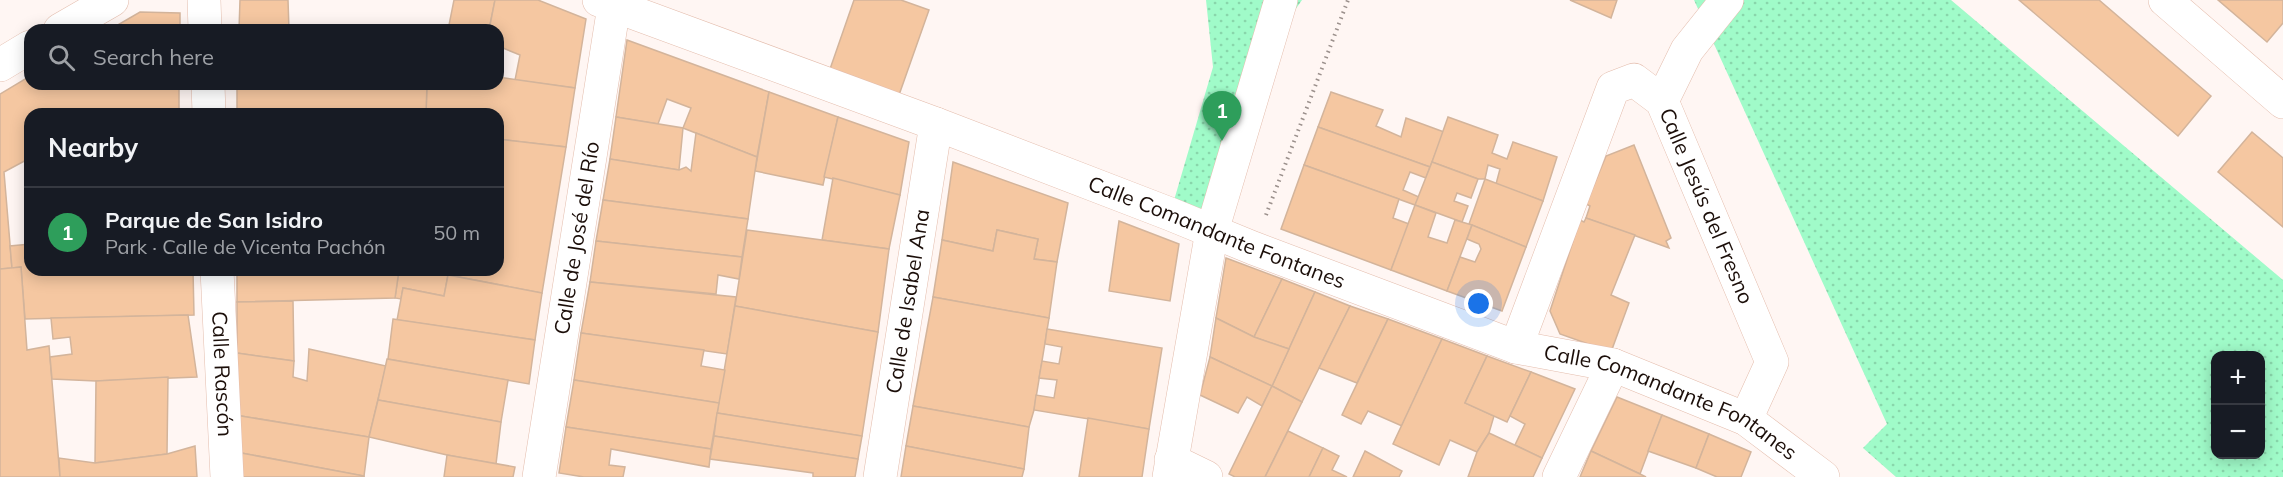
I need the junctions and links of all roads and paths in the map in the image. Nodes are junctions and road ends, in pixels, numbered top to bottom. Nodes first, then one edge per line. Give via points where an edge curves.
1 (112, 0) edge
2 (204, 0) edge
3 (1281, 0) edge
4 (1348, 0) edge
5 (1727, 0) edge
6 (2165, 0) edge
7 (610, 2) edge
8 (70, 24) edge
9 (205, 24) edge
10 (24, 50) edge
11 (0, 64) edge
12 (208, 90) edge
13 (1662, 101) junction
14 (2283, 102) edge
15 (209, 108) edge
16 (936, 124) junction
17 (1212, 231) junction
18 (1253, 248) junction
19 (217, 276) edge
20 (1516, 346) junction
21 (1613, 365) junction
22 (1746, 419) junction
23 (1170, 469) edge
24 (227, 477) edge
25 (539, 477) edge
26 (880, 477) edge
27 (1206, 477) edge
28 (1559, 477) edge
29 (1824, 477) edge

1 - 8 street
2 - 9 street
3 - 17 street
4 - 18 path
5 - 13 street via 1687,50
6 - 14 street
7 - 16 street, Calle Comandante Fontanes
7 - 25 street, Calle de José del Río
10 - 11 street
12 - 15 street
13 - 20 street, Calle Jesús del Fresno via 1634,81 1613,88
13 - 22 street, Calle Jesús del Fresno via 1772,362
16 - 17 street, Calle Comandante Fontanes
16 - 26 street, Calle de Isabel Ana
17 - 18 street, Calle Comandante Fontanes
17 - 23 street
18 - 20 street, Calle Comandante Fontanes
19 - 24 street, Calle Rascón
20 - 21 street, Calle Comandante Fontanes
21 - 22 street, Calle Comandante Fontanes
21 - 28 street
22 - 29 street, Calle Comandante Fontanes
23 - 27 street

